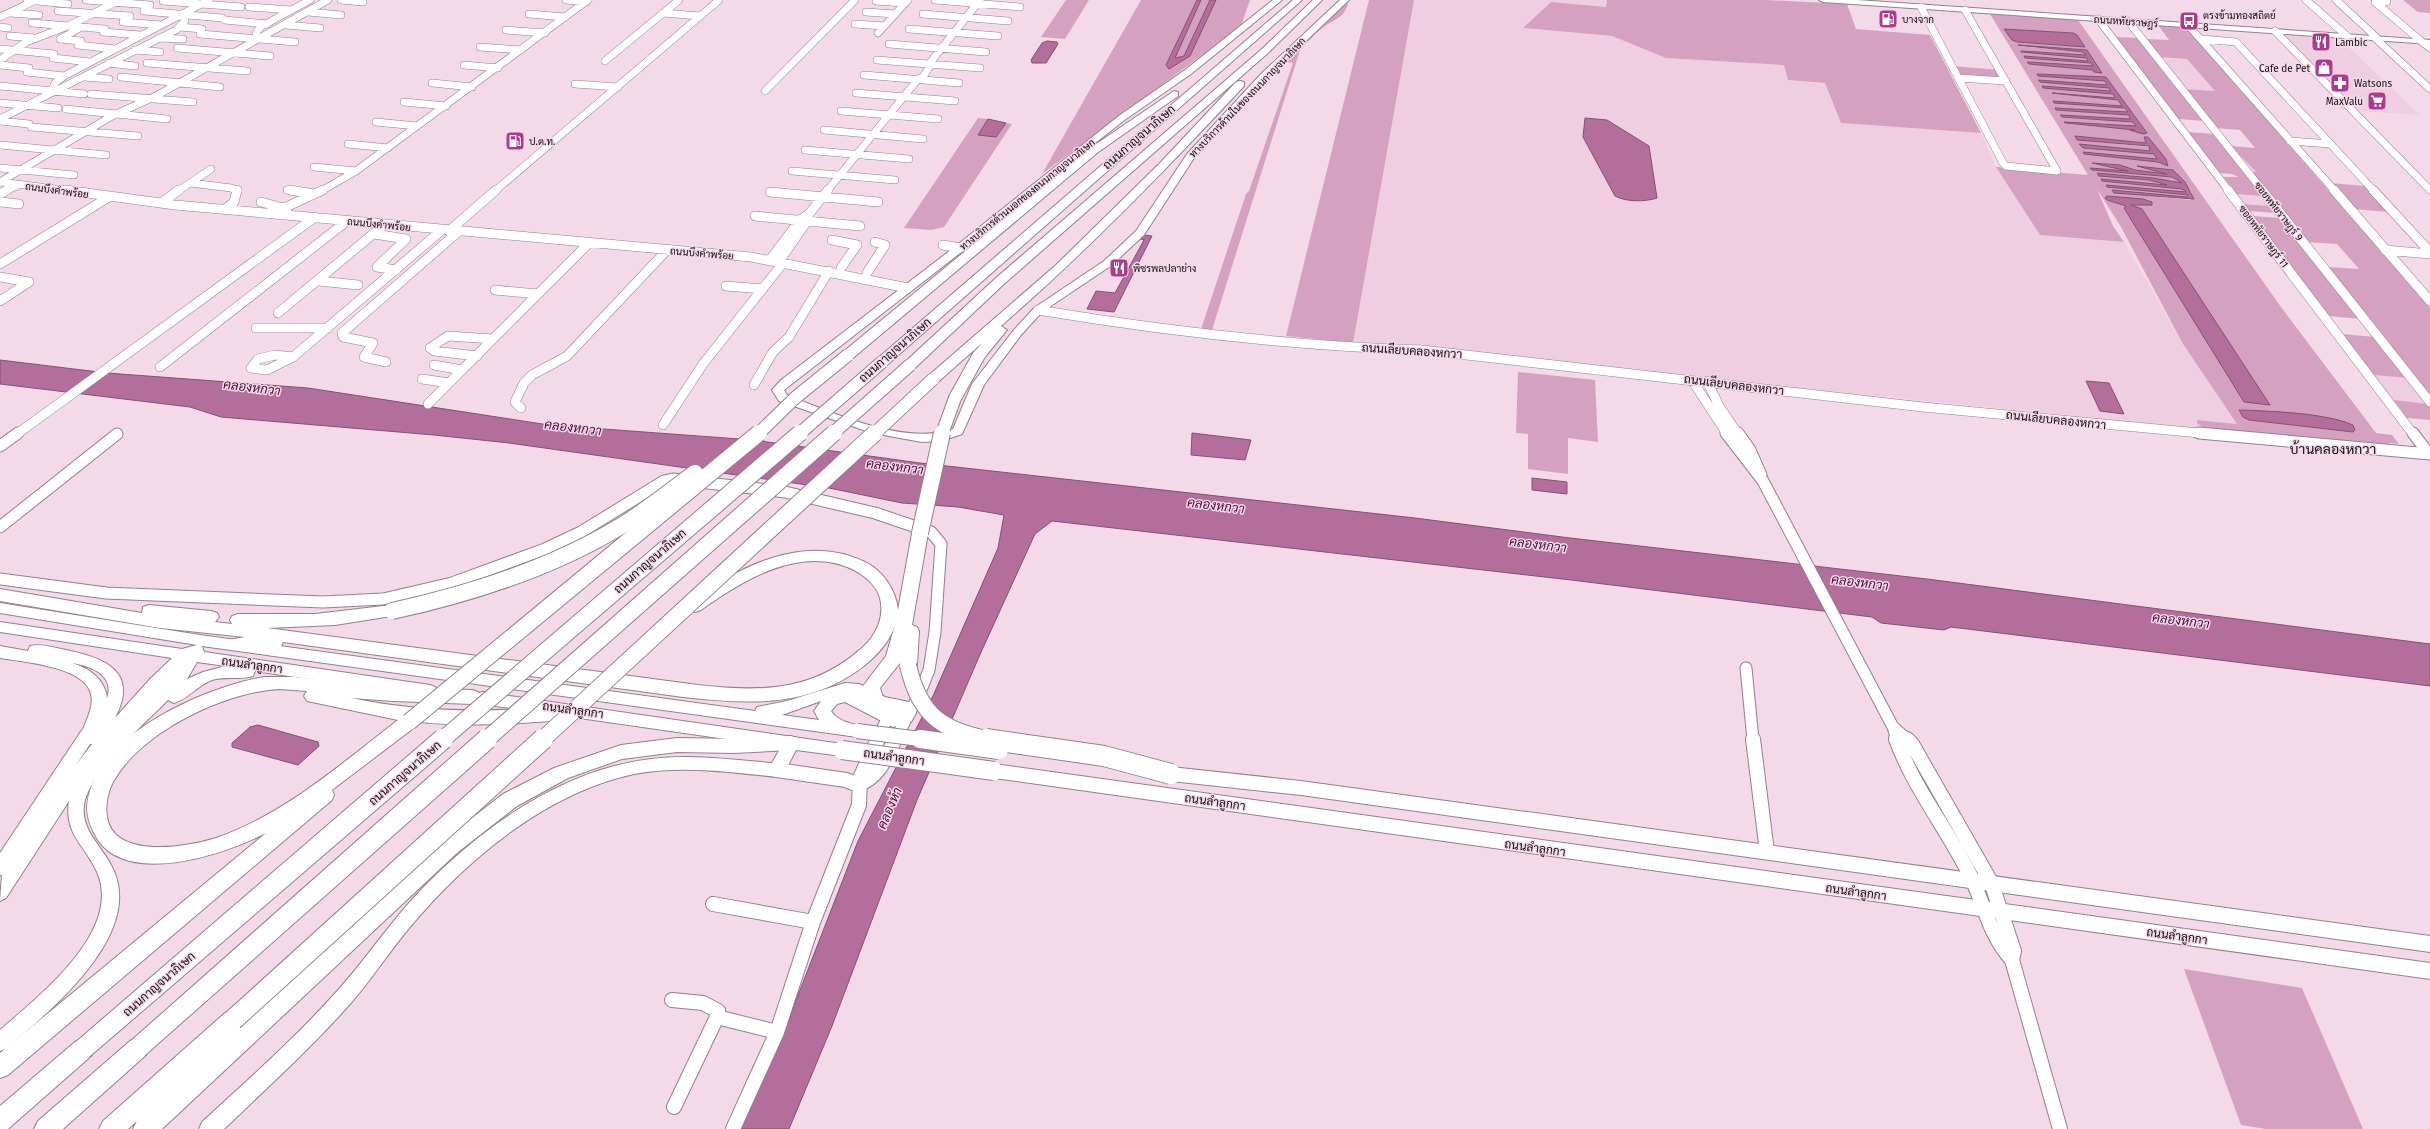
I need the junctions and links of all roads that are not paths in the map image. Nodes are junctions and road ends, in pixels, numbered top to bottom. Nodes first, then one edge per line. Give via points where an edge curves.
1 (27, 0) edge
2 (36, 0) edge
3 (86, 0) edge
4 (209, 0) edge
5 (310, 0) edge
6 (328, 0) edge
7 (341, 0) edge
8 (566, 0) edge
9 (679, 0) edge
10 (719, 0) edge
11 (855, 0) edge
12 (935, 0) edge
13 (1278, 0) edge
14 (1298, 0) edge
15 (1318, 0) edge
16 (1345, 0) edge
17 (1823, 0) edge
18 (2306, 0) edge
19 (2336, 0) edge
20 (2386, 0) edge
21 (118, 1) edge
22 (163, 1) dead end
23 (587, 1) edge
24 (876, 1) edge
25 (363, 2) dead end
26 (906, 2) edge
27 (978, 2) edge
28 (68, 4) dead end
29 (201, 4) junction
30 (150, 5) dead end
31 (240, 7) dead end
32 (249, 7) dead end
33 (1020, 7) dead end
34 (1921, 7) junction
35 (292, 10) junction
36 (1965, 10) junction
37 (58, 11) dead end
38 (144, 11) dead end
39 (0, 12) edge
40 (308, 12) junction
41 (866, 12) dead end
42 (10, 13) junction
43 (663, 13) junction
44 (93, 14) junction
45 (528, 14) dead end
46 (895, 14) junction
47 (923, 14) dead end
48 (39, 15) dead end
49 (181, 15) junction
50 (341, 15) dead end
51 (130, 16) dead end
52 (700, 16) junction
53 (0, 17) edge
54 (565, 17) junction
55 (966, 18) junction
56 (2098, 19) junction
57 (1008, 21) dead end
58 (2128, 21) junction
59 (123, 22) dead end
60 (32, 23) dead end
61 (267, 24) junction
62 (286, 24) junction
63 (855, 24) dead end
64 (162, 25) junction
65 (68, 26) junction
66 (884, 26) junction
67 (2190, 26) junction
68 (0, 27) edge
69 (82, 27) junction
70 (180, 27) junction
71 (8, 28) dead end
72 (320, 28) dead end
73 (909, 29) dead end
74 (506, 30) dead end
75 (2275, 31) junction
76 (954, 32) junction
77 (544, 33) junction
78 (878, 33) dead end
79 (141, 35) junction
80 (10, 36) dead end
81 (998, 36) dead end
82 (2347, 36) junction
83 (158, 37) junction
84 (35, 38) junction
85 (2201, 38) junction
86 (2376, 38) junction
87 (257, 39) junction
88 (183, 40) dead end
89 (295, 42) dead end
90 (2424, 42) edge
91 (889, 44) dead end
92 (480, 47) dead end
93 (177, 48) dead end
94 (942, 48) junction
95 (2430, 48) edge
96 (115, 49) junction
97 (0, 50) edge
98 (13, 50) junction
99 (134, 50) junction
100 (521, 50) junction
101 (1265, 51) junction
102 (160, 52) dead end
103 (986, 52) dead end
104 (234, 53) junction
105 (1233, 54) junction
106 (270, 56) dead end
107 (0, 60) edge
108 (877, 60) dead end
109 (605, 61) dead end
110 (90, 62) junction
111 (109, 63) junction
112 (147, 63) dead end
113 (929, 64) junction
114 (0, 65) edge
115 (464, 65) dead end
116 (135, 66) dead end
117 (208, 68) junction
118 (498, 68) junction
119 (980, 68) dead end
120 (247, 71) dead end
121 (864, 75) dead end
122 (64, 76) junction
123 (85, 77) junction
124 (121, 77) dead end
125 (1958, 78) junction
126 (109, 79) dead end
127 (917, 80) junction
128 (2006, 81) junction
129 (1, 82) edge
130 (181, 83) junction
131 (432, 83) dead end
132 (959, 83) dead end
133 (575, 84) dead end
134 (618, 86) junction
135 (220, 87) dead end
136 (472, 87) junction
137 (2430, 88) edge
138 (52, 91) junction
139 (765, 91) dead end
140 (856, 93) dead end
141 (904, 96) junction
142 (152, 98) junction
143 (955, 101) dead end
144 (193, 102) dead end
145 (404, 102) dead end
146 (0, 103) edge
147 (26, 105) junction
148 (446, 106) junction
149 (841, 111) dead end
150 (116, 114) junction
151 (889, 115) junction
152 (166, 119) dead end
153 (938, 119) dead end
154 (0, 120) edge
155 (376, 122) dead end
156 (417, 126) junction
157 (824, 130) dead end
158 (85, 132) junction
159 (873, 135) junction
160 (138, 136) dead end
161 (923, 139) dead end
162 (2290, 141) junction
163 (348, 144) dead end
164 (2331, 144) junction
165 (0, 145) edge
166 (388, 148) junction
167 (56, 150) junction
168 (805, 150) dead end
169 (858, 154) junction
170 (106, 155) dead end
171 (909, 159) dead end
172 (314, 167) dead end
173 (0, 168) edge
174 (211, 169) dead end
175 (21, 170) junction
176 (356, 171) junction
177 (792, 171) dead end
178 (74, 175) dead end
179 (841, 175) junction
180 (895, 180) dead end
181 (0, 182) edge
182 (191, 183) junction
183 (10, 184) junction
184 (20, 185) junction
185 (0, 188) edge
186 (287, 190) dead end
187 (2430, 190) edge
188 (770, 192) dead end
189 (320, 193) junction
190 (0, 194) edge
191 (109, 197) junction
192 (823, 197) junction
193 (0, 202) edge
194 (878, 202) dead end
195 (161, 203) junction
196 (19, 204) dead end
197 (225, 209) junction
198 (288, 211) junction
199 (249, 212) junction
200 (316, 215) junction
201 (304, 216) junction
202 (755, 216) dead end
203 (805, 218) junction
204 (347, 221) junction
205 (384, 225) junction
206 (860, 226) dead end
207 (295, 230) junction
208 (450, 231) junction
209 (374, 234) junction
210 (785, 240) junction
211 (832, 240) dead end
212 (795, 241) junction
213 (875, 242) dead end
214 (589, 243) junction
215 (943, 245) dead end
216 (960, 248) junction
217 (667, 250) junction
218 (2386, 250) junction
219 (2430, 253) edge
220 (777, 260) junction
221 (0, 264) edge
222 (841, 268) junction
223 (396, 270) junction
224 (829, 271) junction
225 (867, 273) junction
226 (0, 277) edge
227 (319, 282) junction
228 (358, 285) dead end
229 (911, 285) junction
230 (726, 286) dead end
231 (763, 289) junction
232 (495, 290) dead end
233 (538, 294) junction
234 (0, 301) edge
235 (2430, 301) edge
236 (1023, 302) junction
237 (1038, 310) junction
238 (278, 313) dead end
239 (256, 328) dead end
240 (328, 328) junction
241 (493, 339) junction
242 (477, 356) junction
243 (293, 357) dead end
244 (386, 362) dead end
245 (434, 365) dead end
246 (160, 367) dead end
247 (462, 370) junction
248 (422, 379) dead end
249 (1692, 380) junction
250 (1707, 381) junction
251 (449, 383) junction
252 (754, 385) dead end
253 (778, 390) joint
254 (794, 398) junction
255 (2430, 402) edge
256 (428, 404) dead end
257 (521, 408) dead end
258 (663, 425) dead end
259 (118, 434) dead end
260 (0, 446) edge
261 (2430, 454) edge
262 (1762, 481) junction
263 (0, 527) edge
264 (0, 579) edge
265 (911, 593) junction
266 (0, 595) edge
267 (0, 608) edge
268 (87, 609) junction
269 (105, 625) junction
270 (0, 627) edge
271 (203, 640) junction
272 (88, 641) junction
273 (0, 643) edge
274 (235, 644) junction
275 (0, 652) edge
276 (188, 656) junction
277 (636, 656) junction
278 (1746, 668) dead end
279 (379, 683) junction
280 (641, 684) junction
281 (235, 692) junction
282 (472, 697) junction
283 (874, 698) junction
284 (140, 699) junction
285 (158, 701) junction
286 (581, 711) junction
287 (720, 712) junction
288 (895, 713) junction
289 (409, 722) junction
290 (1893, 727) junction
291 (131, 730) junction
292 (857, 731) junction
293 (791, 742) junction
294 (776, 770) junction
295 (1927, 770) junction
296 (1911, 771) junction
297 (1171, 774) junction
298 (858, 785) junction
299 (1952, 815) junction
300 (1937, 818) junction
301 (45, 821) junction
302 (1767, 852) junction
303 (0, 868) edge
304 (1972, 880) junction
305 (1991, 882) junction
306 (0, 892) edge
307 (713, 904) dead end
308 (1982, 909) junction
309 (2001, 911) junction
310 (812, 922) junction
311 (2430, 944) edge
312 (2012, 960) junction
313 (2430, 971) edge
314 (672, 1000) dead end
315 (717, 1017) junction
316 (777, 1032) junction
317 (0, 1042) edge
318 (0, 1067) edge
319 (674, 1107) dead end
320 (0, 1121) edge
321 (46, 1129) edge
322 (111, 1129) edge
323 (145, 1129) edge
324 (209, 1129) edge
325 (733, 1129) edge
326 (2060, 1129) edge

1 - 2 street
2 - 28 street
2 - 42 street
3 - 21 street
4 - 29 street
5 - 35 street
6 - 40 street
7 - 25 street
8 - 23 street
9 - 43 street
10 - 52 street
11 - 139 street
12 - 27 street
13 - 216 main road, ทางบริการด้านนอกของถนนกาญจนาภิเษก via 1188,72 1123,117
14 - 105 highway, ถนนกาญจนาภิเษก
15 - 101 highway, ถนนกาญจนาภิเษก
16 - 237 main road, ทางบริการด้านในของถนนกาญจนาภิเษก via 1264,76 1190,156 1140,233 1108,263
17 - 34 main road, ถนนหทัยราษฎร์
18 - 82 street
19 - 86 street
20 - 90 street via 2387,2 2375,2
21 - 30 street
21 - 44 street
22 - 29 street
23 - 54 street
24 - 26 street
26 - 46 street
27 - 33 street
27 - 55 street
29 - 31 street
29 - 49 street
32 - 35 street
34 - 36 main road, ถนนหทัยราษฎร์
34 - 125 street
35 - 61 street
36 - 56 main road, ถนนหทัยราษฎร์
36 - 128 street
37 - 44 street
38 - 49 street
39 - 42 street
40 - 50 street
40 - 62 street
41 - 46 street
42 - 48 street
42 - 53 street
43 - 52 street
43 - 109 street
44 - 51 street
44 - 65 street
45 - 54 street
46 - 66 street
47 - 55 street
49 - 61 street
49 - 64 street
49 - 70 street via 186,21
52 - 134 street
54 - 77 street
55 - 57 street
55 - 76 street
56 - 58 main road, ถนนหทัยราษฎร์
56 - 261 street, ซอยหทัยราษฎร์ 11
58 - 67 main road, ถนนหทัยราษฎร์
58 - 255 street, ซอยหทัยราษฎร์ 9
59 - 64 street
60 - 65 street
61 - 87 street via 258,29
62 - 72 street
62 - 87 street
63 - 66 street
64 - 79 street
65 - 69 street
65 - 84 street
66 - 78 street
67 - 75 main road, ถนนหทัยราษฎร์
67 - 85 street
68 - 71 street
69 - 79 street
69 - 96 street via 60,39
70 - 83 street
70 - 87 street
73 - 76 street
74 - 77 street
75 - 82 main road, ถนนหทัยราษฎร์
75 - 187 street
76 - 81 street
76 - 94 street
77 - 100 street
79 - 96 street
80 - 84 street
82 - 86 main road, ถนนหทัยราษฎร์
83 - 88 street
83 - 99 street
84 - 98 street
85 - 162 street
85 - 164 street via 2236,42
86 - 90 main road, ถนนหทัยราษฎร์
86 - 137 street
87 - 89 street
87 - 104 street
90 - 95 street
91 - 94 street
92 - 100 street
93 - 104 street
94 - 103 street
94 - 113 street
96 - 110 street
97 - 98 street
98 - 107 street
98 - 110 street
99 - 102 street
99 - 111 street
100 - 118 street
101 - 236 highway via 1240,84 1164,165
101 - 321 highway, ถนนกาญจนาภิเษก, bridge via 1001,280 910,365
104 - 106 street
104 - 117 street
105 - 254 highway, bridge via 1093,152
105 - 320 highway, ถนนกาญจนาภิเษก, bridge via 882,362
108 - 113 street
110 - 122 street
111 - 116 street
111 - 123 street
112 - 117 street
113 - 119 street
113 - 127 street via 923,77
114 - 122 street
115 - 118 street
117 - 120 street
117 - 130 street
118 - 136 street
121 - 127 street
122 - 138 street via 55,83
123 - 126 street
123 - 138 street
124 - 130 street
125 - 128 street
125 - 128 street via 2006,166 2057,171
127 - 132 street
127 - 141 street
129 - 138 street
130 - 135 street
130 - 142 street
131 - 136 street
133 - 134 street
134 - 208 street
136 - 148 street
138 - 142 street
138 - 147 street
140 - 141 street
141 - 143 street
141 - 151 street
142 - 144 street
142 - 150 street
145 - 148 street
146 - 147 street
147 - 150 street
147 - 154 street
148 - 156 street
149 - 151 street
150 - 152 street
150 - 158 street
151 - 153 street
151 - 159 street
154 - 158 street
155 - 156 street
156 - 166 street
157 - 159 street
158 - 160 street
158 - 167 street
159 - 161 street
159 - 169 street
162 - 164 street
162 - 218 street
163 - 166 street
164 - 219 street
165 - 167 street
166 - 176 street
167 - 170 street
167 - 175 street
168 - 169 street
169 - 171 street
169 - 179 street
172 - 176 street
173 - 175 street
174 - 182 street
175 - 178 street
175 - 181 street
176 - 189 street
177 - 179 street
179 - 180 street
179 - 192 street
181 - 183 street, ถนนบึงคำพร้อย
182 - 195 street
182 - 197 street via 238,191 234,202
183 - 184 street, ถนนบึงคำพร้อย
183 - 185 street
184 - 190 street
184 - 191 street, ถนนบึงคำพร้อย
186 - 189 street
188 - 192 street
189 - 198 street
191 - 195 street, ถนนบึงคำพร้อย
191 - 221 street
192 - 194 street
192 - 203 street
193 - 196 street
195 - 197 street, ถนนบึงคำพร้อย
197 - 199 street, ถนนบึงคำพร้อย
198 - 199 street, ถนนบึงคำพร้อย via 273,214
198 - 199 street via 264,203
198 - 200 street
198 - 201 street, ถนนบึงคำพร้อย
200 - 201 street, ถนนบึงคำพร้อย
200 - 204 street, ถนนบึงคำพร้อย
200 - 207 street
201 - 207 street via 294,225
202 - 203 street
203 - 206 street
203 - 210 street
203 - 212 street
204 - 205 street, ถนนบึงคำพร้อย
204 - 246 street
205 - 208 street, ถนนบึงคำพร้อย
205 - 209 street
207 - 260 street via 225,285
208 - 214 street, ถนนบึงคำพร้อย
208 - 223 street
208 - 244 street via 342,333 342,336 373,343 364,357
209 - 223 street via 406,239 376,267
209 - 227 street
210 - 212 street
210 - 220 street
211 - 222 street via 857,245
212 - 220 street
213 - 225 street via 885,245
214 - 217 street, ถนนบึงคำพร้อย
214 - 233 street
215 - 216 street
216 - 229 main road, ทางบริการด้านนอกของถนนกาญจนาภิเษก
217 - 220 street, ถนนบึงคำพร้อย
217 - 257 street via 568,356 532,375 524,383 515,402
218 - 219 street
218 - 235 street
220 - 222 street, ถนนบึงคำพร้อย
220 - 224 street, ถนนบึงคำพร้อย
220 - 231 street
222 - 225 street, ถนนบึงคำพร้อย
223 - 240 street
224 - 229 street, ถนนบึงคำพร้อย
224 - 252 street via 789,337 773,352
225 - 229 street, ถนนบึงคำพร้อย
226 - 234 street via 29,282
227 - 228 street
227 - 238 street
229 - 253 main road, ทางบริการด้านนอกของถนนกาญจนาภิเษก
230 - 231 street
231 - 258 street via 689,383
232 - 233 street
233 - 241 street
236 - 265 highway, bridge via 980,355 949,407 940,432
236 - 277 highway, bridge via 994,324 933,379
237 - 249 street, ถนนเลียบคลองหกวา via 1116,323 1359,348 1422,350
237 - 253 main road, ทางบริการด้านในของถนนกาญจนาภิเษก via 985,372 962,426 953,435 928,439 860,425 784,398
239 - 240 street
240 - 243 street
241 - 242 street
241 - 242 street via 448,336 430,348
242 - 247 street
245 - 247 street
247 - 251 street
248 - 251 street
249 - 250 street, ถนนเลียบคลองหกวา
249 - 262 street via 1739,452
250 - 261 street, ถนนเลียบคลองหกวา via 1923,407
250 - 262 street via 1721,411 1755,458
251 - 256 street
254 - 268 highway, bridge via 657,501 615,529 530,571 484,588 392,611 350,618 283,622 247,621 175,612
254 - 289 highway, bridge via 767,426
259 - 263 street
262 - 290 street
264 - 288 street via 106,593 323,602 383,598 452,583 545,549 581,532 673,479 785,492 888,517 931,532 937,538 942,552 929,670 919,695
265 - 283 highway via 898,649 872,686
265 - 297 highway, bridge via 908,665 914,692 923,706 945,726 983,740 1105,756
266 - 268 highway
267 - 269 main road, ถนนลำลูกกา
268 - 280 highway via 160,622 303,638
269 - 271 main road, ถนนลำลูกกา
269 - 272 main road
270 - 272 main road, ถนนลำลูกกา
271 - 274 main road, ถนนลำลูกกา
271 - 276 main road
272 - 276 main road, ถนนลำลูกกา
273 - 301 main road via 95,663 107,669 115,681 116,703 110,716
274 - 280 highway via 271,642 372,656
274 - 287 main road, ถนนลำลูกกา
275 - 303 main road via 77,670 96,683 101,698 100,709 91,729
276 - 279 main road, ถนนลำลูกกา
276 - 284 main road via 169,668
276 - 285 main road via 186,670
277 - 280 highway, bridge via 706,598 742,575 775,562 826,557 846,561 878,579 887,597 889,619 876,646 852,668 806,689 766,695 735,696
277 - 322 highway, bridge
278 - 302 street
279 - 282 main road, ถนนลำลูกกา
279 - 291 main road via 341,685 257,673 223,672 188,684 162,708
281 - 282 highway via 249,686 287,684 369,693
281 - 286 highway via 286,691 397,713 436,717 517,719
281 - 289 highway via 208,700 182,712 135,744 107,776 98,800 97,814 103,833 116,845 140,854 175,854 219,845 251,831 302,800
282 - 286 main road, ถนนลำลูกกา
283 - 287 main road via 866,692 848,688 776,711
283 - 288 main road
284 - 285 main road via 157,686 166,685 168,688
284 - 301 main road via 96,750
285 - 291 main road
286 - 293 main road, ถนนลำลูกกา
287 - 292 main road, ถนนลำลูกกา
288 - 292 main road via 852,697 841,696 826,703 822,711 828,720
288 - 298 street
288 - 298 street via 878,772 866,783
289 - 318 highway via 289,826
290 - 295 street via 1912,744
290 - 296 street via 1894,737
291 - 317 main road via 86,779 77,801 75,815 79,832 110,881 111,904 106,920 91,952 59,990
292 - 297 main road, ถนนลำลูกกา, bridge
293 - 294 main road
293 - 308 main road, ถนนลำลูกกา, bridge
293 - 323 highway via 734,746 667,745 621,752 561,774 510,800 451,846
294 - 298 street via 846,780
294 - 324 main road via 689,764 634,768 601,776 530,811 502,830 436,887 404,921 340,1002 273,1070
295 - 296 street
295 - 299 street
296 - 300 street
297 - 302 main road, ถนนลำลูกกา via 1301,788
298 - 310 street via 861,790 859,805
299 - 300 street
299 - 305 street
300 - 304 street
301 - 306 main road
302 - 304 main road, ถนนลำลูกกา
304 - 305 main road, ถนนลำลูกกา
304 - 308 street
305 - 309 street
305 - 311 main road, ถนนลำลูกกา
307 - 310 street
308 - 309 main road, ถนนลำลูกกา
308 - 312 street via 2000,949
309 - 312 street via 2014,951
309 - 313 main road, ถนนลำลูกกา
310 - 316 street
312 - 326 street
314 - 315 street via 698,1002 715,1007 718,1011
315 - 316 street
315 - 319 street
316 - 325 street

